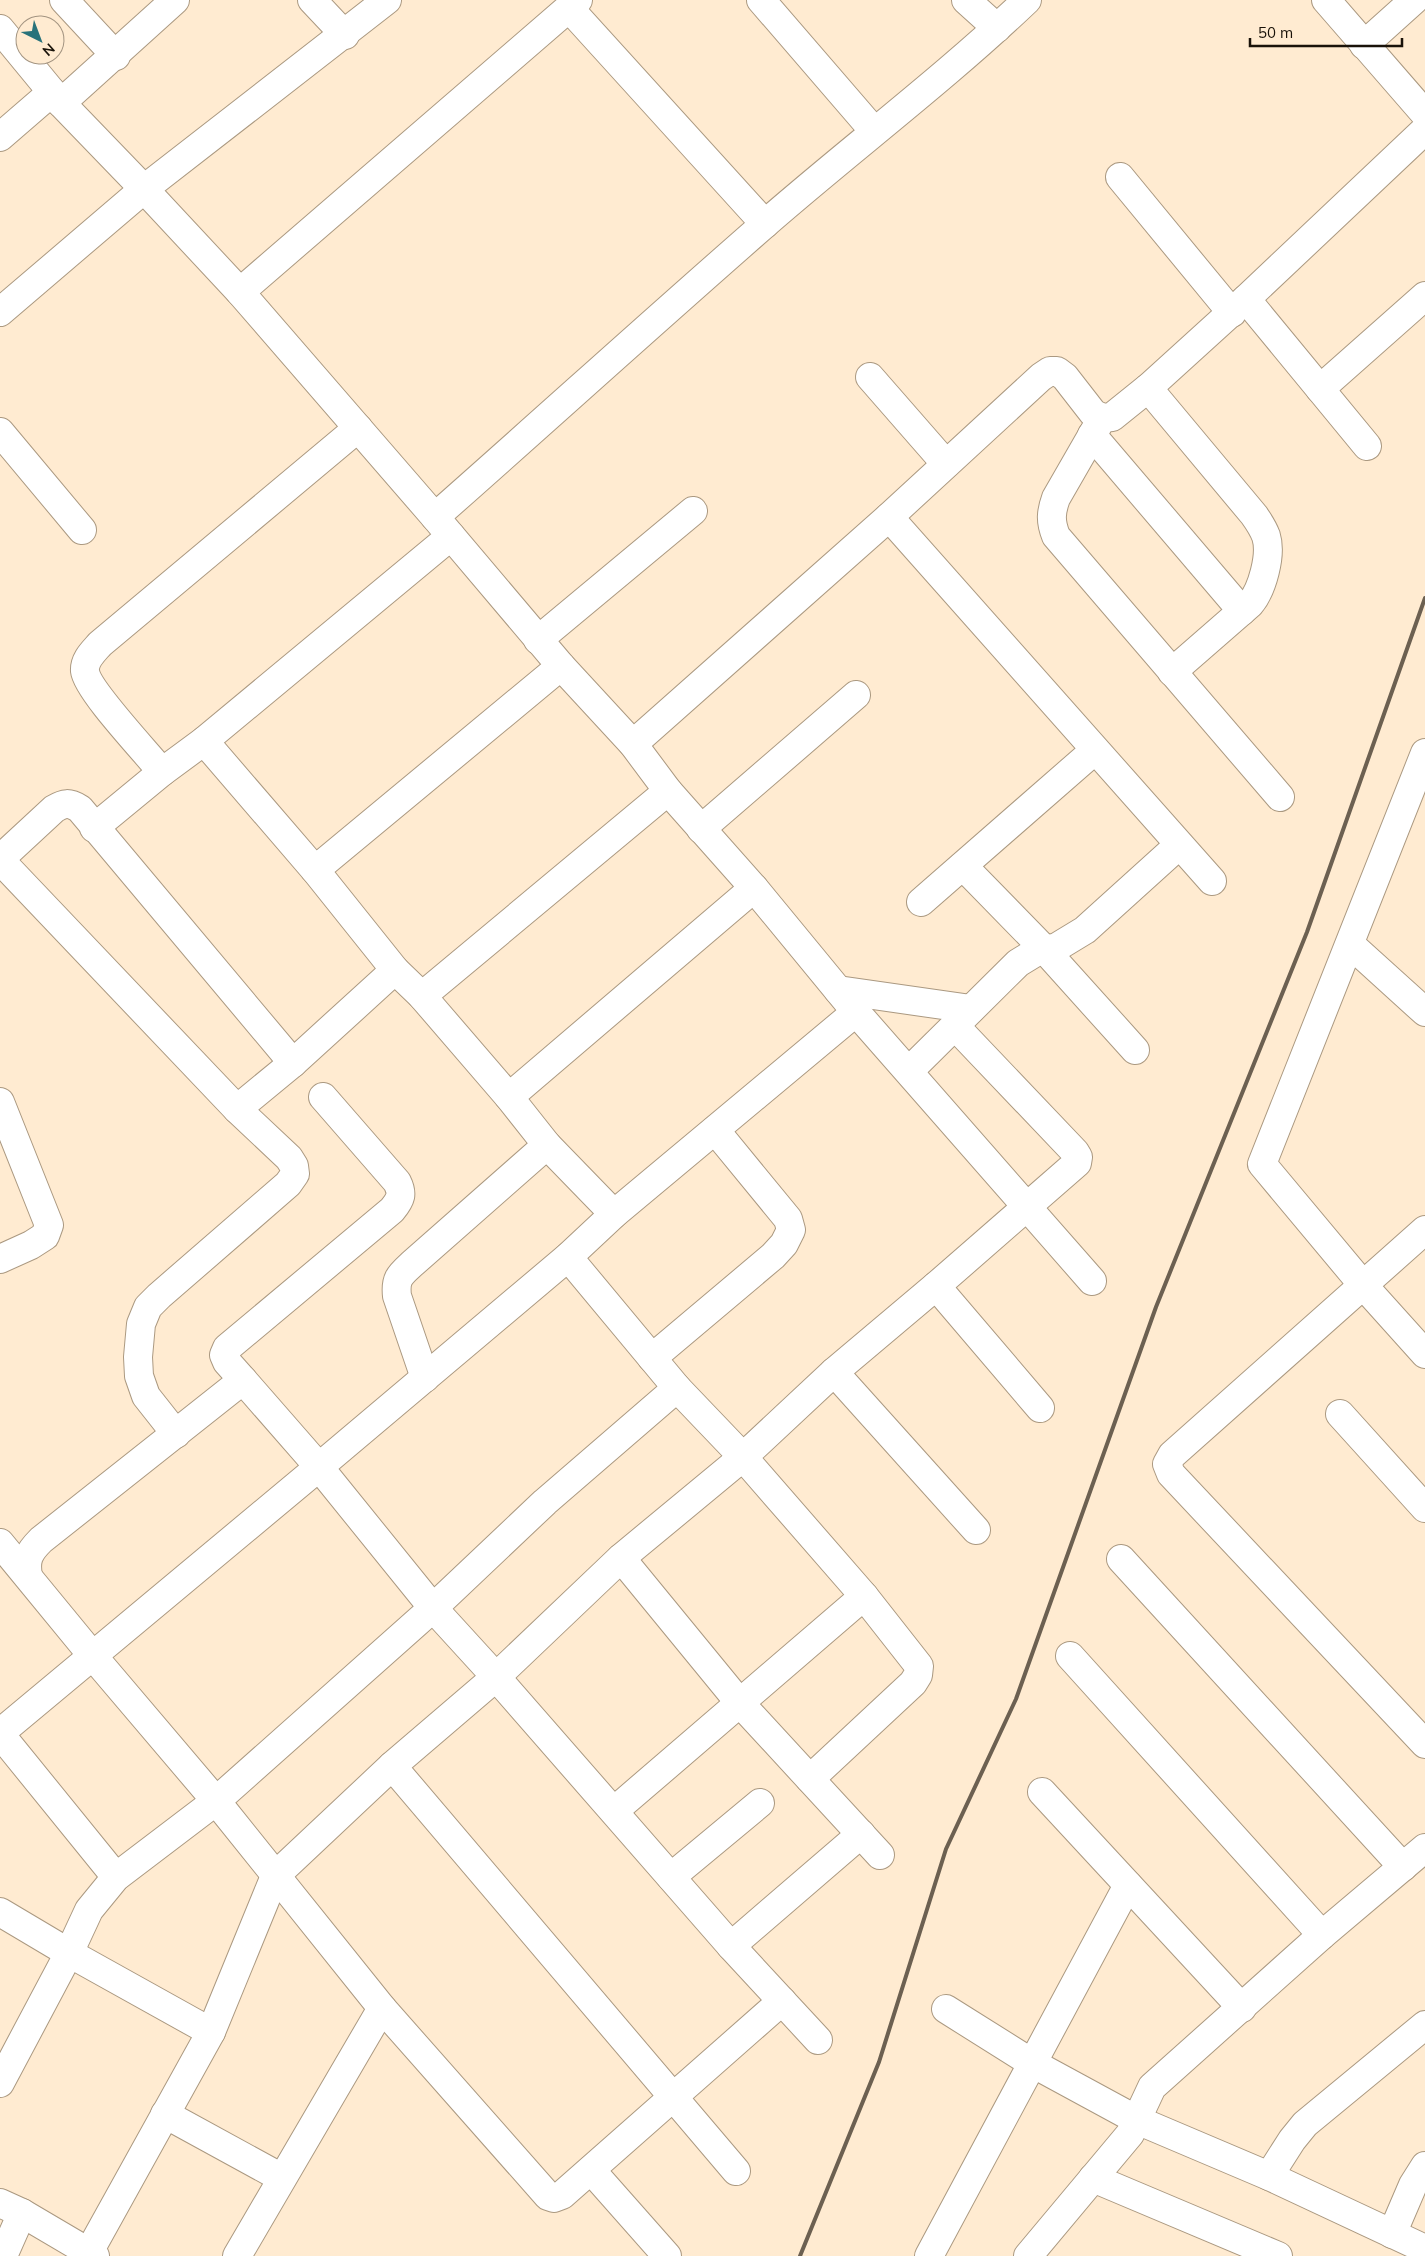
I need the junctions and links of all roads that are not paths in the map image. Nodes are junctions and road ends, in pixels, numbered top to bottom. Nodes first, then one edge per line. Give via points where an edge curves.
1 (64, 0) edge
2 (176, 0) edge
3 (312, 0) edge
4 (388, 0) edge
5 (761, 0) edge
6 (966, 0) edge
7 (1027, 0) edge
8 (1326, 0) edge
9 (1414, 0) edge
10 (574, 4) edge
11 (0, 28) edge
12 (997, 28) junction
13 (345, 35) junction
14 (1364, 45) junction
15 (116, 56) junction
16 (56, 97) junction
17 (1425, 114) edge
18 (1425, 130) edge
19 (874, 131) junction
20 (0, 137) edge
21 (1120, 177) dead end
22 (144, 189) junction
23 (765, 224) junction
24 (240, 292) junction
25 (1425, 296) edge
26 (1239, 306) junction
27 (0, 312) edge
28 (870, 377) dead end
29 (1148, 388) junction
30 (1320, 389) junction
31 (1097, 427) junction
32 (358, 428) junction
33 (0, 432) edge
34 (1367, 446) dead end
35 (946, 464) junction
36 (693, 511) dead end
37 (889, 517) junction
38 (443, 526) junction
39 (82, 530) dead end
40 (1242, 611) junction
41 (538, 640) junction
42 (561, 666) junction
43 (1172, 672) junction
44 (856, 695) dead end
45 (204, 741) junction
46 (633, 744) junction
47 (1095, 750) junction
48 (1425, 753) edge
49 (162, 772) junction
50 (668, 791) junction
51 (1421, 794) edge
52 (1280, 797) dead end
53 (94, 828) junction
54 (701, 828) junction
55 (1179, 845) junction
56 (0, 859) edge
57 (964, 866) junction
58 (315, 870) junction
59 (1212, 881) dead end
60 (754, 888) junction
61 (921, 902) dead end
62 (1350, 944) junction
63 (1045, 950) junction
64 (395, 970) junction
65 (838, 990) junction
66 (422, 996) junction
67 (856, 1012) junction
68 (1425, 1012) edge
69 (963, 1017) junction
70 (1135, 1050) dead end
71 (293, 1063) junction
72 (909, 1071) junction
73 (323, 1096) dead end
74 (509, 1097) junction
75 (0, 1102) edge
76 (237, 1110) junction
77 (715, 1130) junction
78 (547, 1145) junction
79 (1026, 1208) junction
80 (614, 1214) junction
81 (1425, 1230) edge
82 (568, 1256) junction
83 (0, 1259) edge
84 (1092, 1281) dead end
85 (1363, 1285) junction
86 (936, 1286) junction
87 (1425, 1354) edge
88 (652, 1358) junction
89 (834, 1372) junction
90 (425, 1378) junction
91 (243, 1380) junction
92 (677, 1388) junction
93 (1040, 1408) dead end
94 (1340, 1414) dead end
95 (176, 1434) junction
96 (743, 1457) junction
97 (320, 1467) junction
98 (1425, 1508) edge
99 (976, 1530) dead end
100 (0, 1543) edge
101 (621, 1558) junction
102 (1121, 1559) dead end
103 (28, 1576) junction
104 (864, 1596) junction
105 (433, 1608) junction
106 (92, 1655) junction
107 (1070, 1656) dead end
108 (496, 1677) junction
109 (739, 1702) junction
110 (0, 1734) edge
111 (1425, 1744) edge
112 (392, 1766) junction
113 (810, 1779) junction
114 (1042, 1792) dead end
115 (216, 1801) junction
116 (760, 1803) dead end
117 (614, 1811) junction
118 (860, 1834) junction
119 (1425, 1848) edge
120 (880, 1855) dead end
121 (1404, 1867) junction
122 (275, 1876) junction
123 (116, 1877) junction
124 (671, 1877) junction
125 (1128, 1885) junction
126 (0, 1912) edge
127 (1322, 1935) junction
128 (731, 1946) junction
129 (69, 1953) junction
130 (782, 2001) junction
131 (382, 2008) junction
132 (1242, 2008) junction
133 (946, 2009) dead end
134 (1425, 2025) edge
135 (210, 2032) junction
136 (818, 2040) dead end
137 (1032, 2063) junction
138 (0, 2083) edge
139 (673, 2096) junction
140 (165, 2114) junction
141 (1137, 2120) junction
142 (1425, 2166) edge
143 (590, 2170) junction
144 (736, 2171) dead end
145 (1269, 2176) junction
146 (282, 2178) junction
147 (1093, 2178) junction
148 (11, 2208) edge
149 (1392, 2234) junction
150 (1425, 2249) edge
151 (92, 2254) edge
152 (3, 2256) edge
153 (237, 2256) edge
154 (667, 2256) edge
155 (929, 2256) edge
156 (1028, 2256) edge
157 (1278, 2256) edge

1 - 15 street
2 - 15 street
3 - 13 street
4 - 13 street
5 - 19 street
6 - 12 street
7 - 12 street
8 - 14 street
9 - 14 street
10 - 23 street
10 - 24 street
11 - 16 street
12 - 19 street
13 - 22 street
14 - 17 street
15 - 16 street
16 - 20 street
16 - 22 street
18 - 26 street
19 - 23 street
21 - 26 street
22 - 24 street
22 - 27 street
23 - 38 street
24 - 32 street
25 - 30 street
26 - 29 street
26 - 30 street
28 - 35 street
29 - 31 street
29 - 40 street via 1254,515 1267,538 1258,594
30 - 34 street
31 - 35 street via 1092,413 1065,377 1057,371 1050,371
31 - 40 street
31 - 43 street via 1056,498 1051,524 1065,548
32 - 38 street
32 - 49 street via 100,644 88,658 85,671 92,688
33 - 39 street
35 - 37 street
36 - 41 street
37 - 46 street
37 - 47 street
38 - 41 street
38 - 45 street
40 - 43 street
41 - 42 street
42 - 46 street
42 - 58 street
43 - 52 street
44 - 54 street
45 - 49 street
45 - 58 street
46 - 50 street
47 - 55 street
47 - 57 street
48 - 51 street
49 - 53 street
50 - 54 street
50 - 66 street
51 - 62 street
53 - 56 street via 80,809 64,803
53 - 71 street
54 - 60 street
55 - 59 street
55 - 63 street via 1085,930 1072,940
56 - 76 street
57 - 61 street
57 - 63 street
58 - 64 street
60 - 65 street
60 - 74 street
62 - 68 street
62 - 85 street via 1262,1164
63 - 69 street via 1018,963
63 - 70 street
64 - 66 street
64 - 71 street
65 - 67 street
65 - 69 street
66 - 74 street
67 - 72 street
67 - 77 street
69 - 72 street
69 - 79 street via 1078,1157 1073,1168
71 - 76 street
72 - 79 street
73 - 91 street via 397,1182 402,1192 400,1200 392,1210 232,1341 224,1355
74 - 78 street
75 - 83 street via 50,1225 45,1236
76 - 95 street via 289,1158 295,1174 288,1184 159,1296 144,1315 138,1357 141,1386
77 - 80 street
77 - 88 street via 788,1219 791,1230 773,1256
78 - 80 street
78 - 90 street via 401,1274 396,1284 397,1296
79 - 84 street
79 - 86 street
80 - 82 street
81 - 85 street
82 - 88 street
82 - 90 street
85 - 87 street
85 - 111 street via 1172,1455 1167,1464 1171,1474
86 - 89 street
86 - 93 street
88 - 92 street
89 - 96 street
89 - 99 street
90 - 97 street
91 - 95 street
91 - 97 street
92 - 96 street
92 - 105 street via 545,1502
94 - 98 street
95 - 103 street via 30,1550 26,1562
96 - 101 street
96 - 104 street
97 - 105 street
97 - 106 street
100 - 103 street
101 - 108 street
101 - 109 street
102 - 121 street
103 - 106 street
104 - 109 street
104 - 113 street via 913,1657 919,1666 918,1675
105 - 108 street
105 - 115 street
106 - 110 street
106 - 115 street
107 - 127 street
108 - 112 street
108 - 117 street
109 - 113 street
109 - 117 street
110 - 123 street
112 - 122 street
112 - 139 street
113 - 118 street
114 - 125 street
115 - 122 street
115 - 123 street
116 - 124 street
117 - 124 street
118 - 120 street
118 - 128 street
119 - 121 street
121 - 127 street
122 - 131 street
122 - 135 street
123 - 129 street via 88,1910
124 - 128 street
125 - 132 street
125 - 137 street
126 - 129 street
127 - 132 street
128 - 130 street
129 - 135 street
129 - 138 street
130 - 136 street
130 - 139 street
131 - 143 street via 548,2196 562,2195
131 - 146 street
132 - 141 street via 1152,2087
133 - 137 street
134 - 145 street via 1305,2124
135 - 140 street
137 - 141 street
137 - 155 street
139 - 143 street
139 - 144 street
140 - 146 street
140 - 151 street
141 - 145 street
141 - 147 street via 1130,2134
142 - 149 street via 1413,2185
143 - 154 street
145 - 149 street
146 - 153 street
147 - 156 street
147 - 157 street
148 - 151 street
148 - 152 street
149 - 150 street

